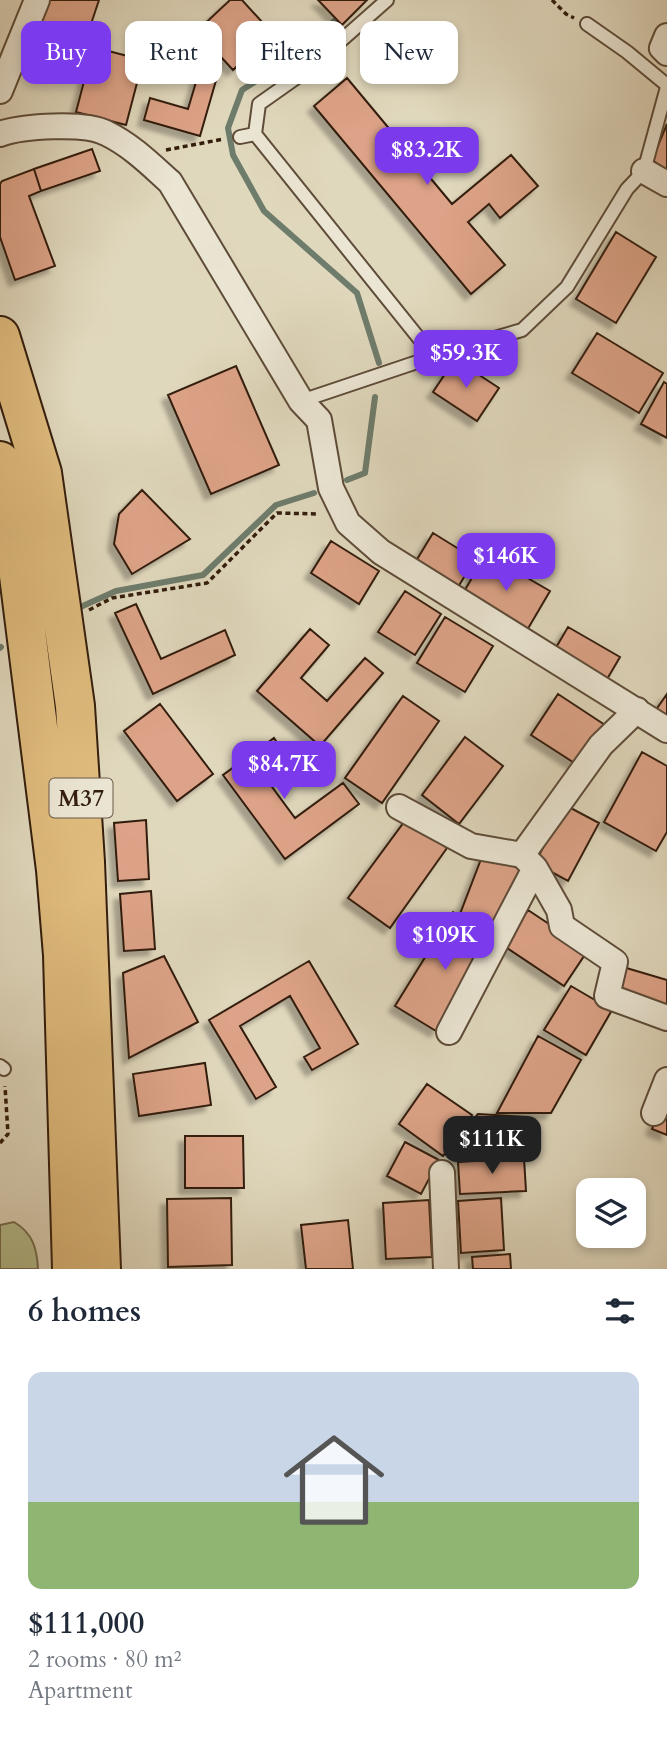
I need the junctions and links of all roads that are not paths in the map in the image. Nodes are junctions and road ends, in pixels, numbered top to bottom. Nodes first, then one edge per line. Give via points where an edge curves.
1 (37, 0) edge
2 (387, 0) edge
3 (587, 24) road end
4 (667, 36) edge
5 (667, 53) edge
6 (667, 86) edge
7 (0, 91) edge
8 (0, 134) edge
9 (256, 134) junction
10 (240, 137) dead end
11 (644, 171) junction
12 (667, 184) edge
13 (0, 336) edge
14 (433, 356) junction
15 (301, 401) junction
16 (3, 485) edge
17 (637, 710) junction
18 (667, 730) edge
19 (399, 807) dead end
20 (528, 861) junction
21 (70, 866) junction
22 (667, 1018) edge
23 (449, 1032) dead end
24 (667, 1080) edge
25 (654, 1113) dead end
26 (442, 1173) dead end
27 (72, 1269) edge
28 (101, 1269) edge
29 (446, 1269) edge

1 - 7 street
2 - 9 lane via 310,68 259,104
3 - 6 lane
4 - 5 street via 662,48
6 - 11 lane
8 - 15 street via 52,125 104,131 141,155 170,182
9 - 10 lane
9 - 14 lane
11 - 12 street
11 - 14 lane via 626,190 567,287 522,330
13 - 21 main road, M37 via 42,473 75,706
14 - 15 lane
15 - 17 street via 319,420 331,488 348,523 382,552
16 - 21 main road, M37
17 - 18 street
17 - 20 street via 601,744
19 - 20 street via 471,846
20 - 22 street via 559,910 562,926 615,962 607,996
20 - 23 street
21 - 27 main road, M37 via 63,955
21 - 28 main road, M37
24 - 25 street
26 - 29 street

